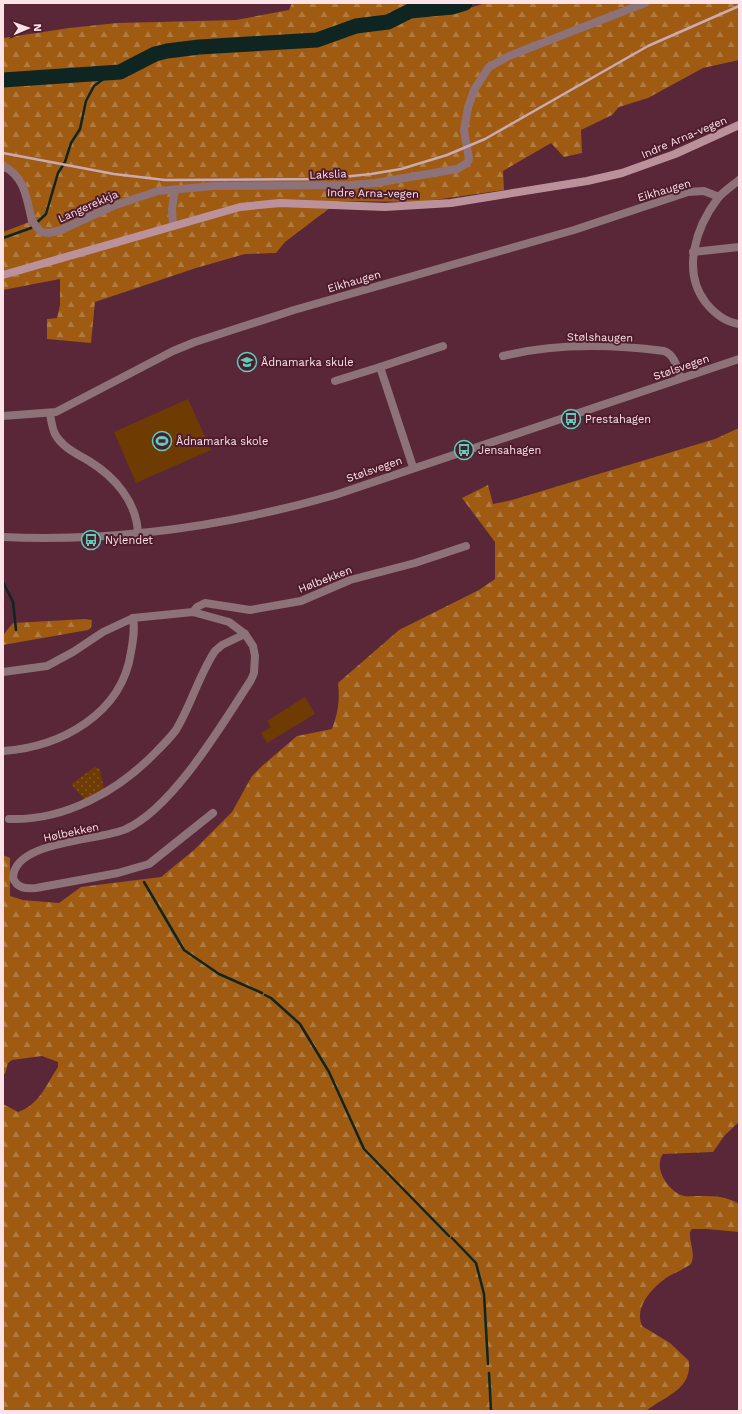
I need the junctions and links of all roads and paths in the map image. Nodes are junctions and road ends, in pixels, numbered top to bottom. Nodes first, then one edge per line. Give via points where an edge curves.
1 (645, 3) edge
2 (739, 125) edge
3 (3, 166) edge
4 (739, 180) edge
5 (175, 190) junction
6 (719, 197) junction
7 (173, 225) junction
8 (739, 247) edge
9 (693, 252) junction
10 (3, 275) edge
11 (739, 324) edge
12 (443, 346) dead end
13 (503, 356) dead end
14 (739, 359) edge
15 (380, 367) junction
16 (681, 378) junction
17 (335, 381) dead end
18 (50, 413) junction
19 (3, 416) edge
20 (413, 467) junction
21 (138, 534) junction
22 (3, 537) edge
23 (466, 546) dead end
24 (193, 612) junction
25 (133, 618) junction
26 (245, 634) junction
27 (3, 672) edge
28 (3, 751) edge
29 (213, 813) dead end
30 (9, 819) dead end

1 - 5 street, Lakslia via 509,56 489,67 480,80 468,108 464,130 469,159 457,169 375,183 323,186 213,186
2 - 7 main road, Indre Arna-vegen via 657,162 588,181 426,206 385,207 299,202 262,204 223,210
3 - 5 street, Langerekkja via 14,173 23,185 32,221 45,233 61,230 138,196
4 - 6 street
5 - 7 street
6 - 9 street via 707,213
6 - 18 street, Eikhaugen via 704,191 688,192 574,230 301,308 195,342 173,351 68,407
7 - 10 main road, Indre Arna-vegen
8 - 9 street
9 - 11 street via 695,277 704,301 719,317
12 - 15 street
13 - 16 street, Stølshaugen via 569,346 664,351 673,359
14 - 16 street, Stølsvegen
15 - 17 street
15 - 20 street
16 - 20 street, Stølsvegen
18 - 19 street, Eikhaugen
18 - 21 street via 55,434 60,441 68,449 101,469 122,489 136,518
20 - 21 street, Stølsvegen via 293,507 190,527
21 - 22 street, Stølsvegen via 58,539
23 - 24 street, Hølbekken via 350,580 301,601 250,610 205,603 196,607
24 - 25 street, Hølbekken
24 - 26 street, Hølbekken via 229,622
25 - 27 street, Hølbekken via 103,632 74,652 47,666
25 - 28 street via 129,667 123,683 105,708 93,719 62,736 30,748
26 - 29 street, Hølbekken via 253,646 255,656 251,680 169,795 128,829 32,853 15,868 13,878 17,885 29,888 118,873 142,866 156,860
26 - 30 street, Hølbekken via 222,644 215,651 176,730 132,775 108,791 66,810 33,819

